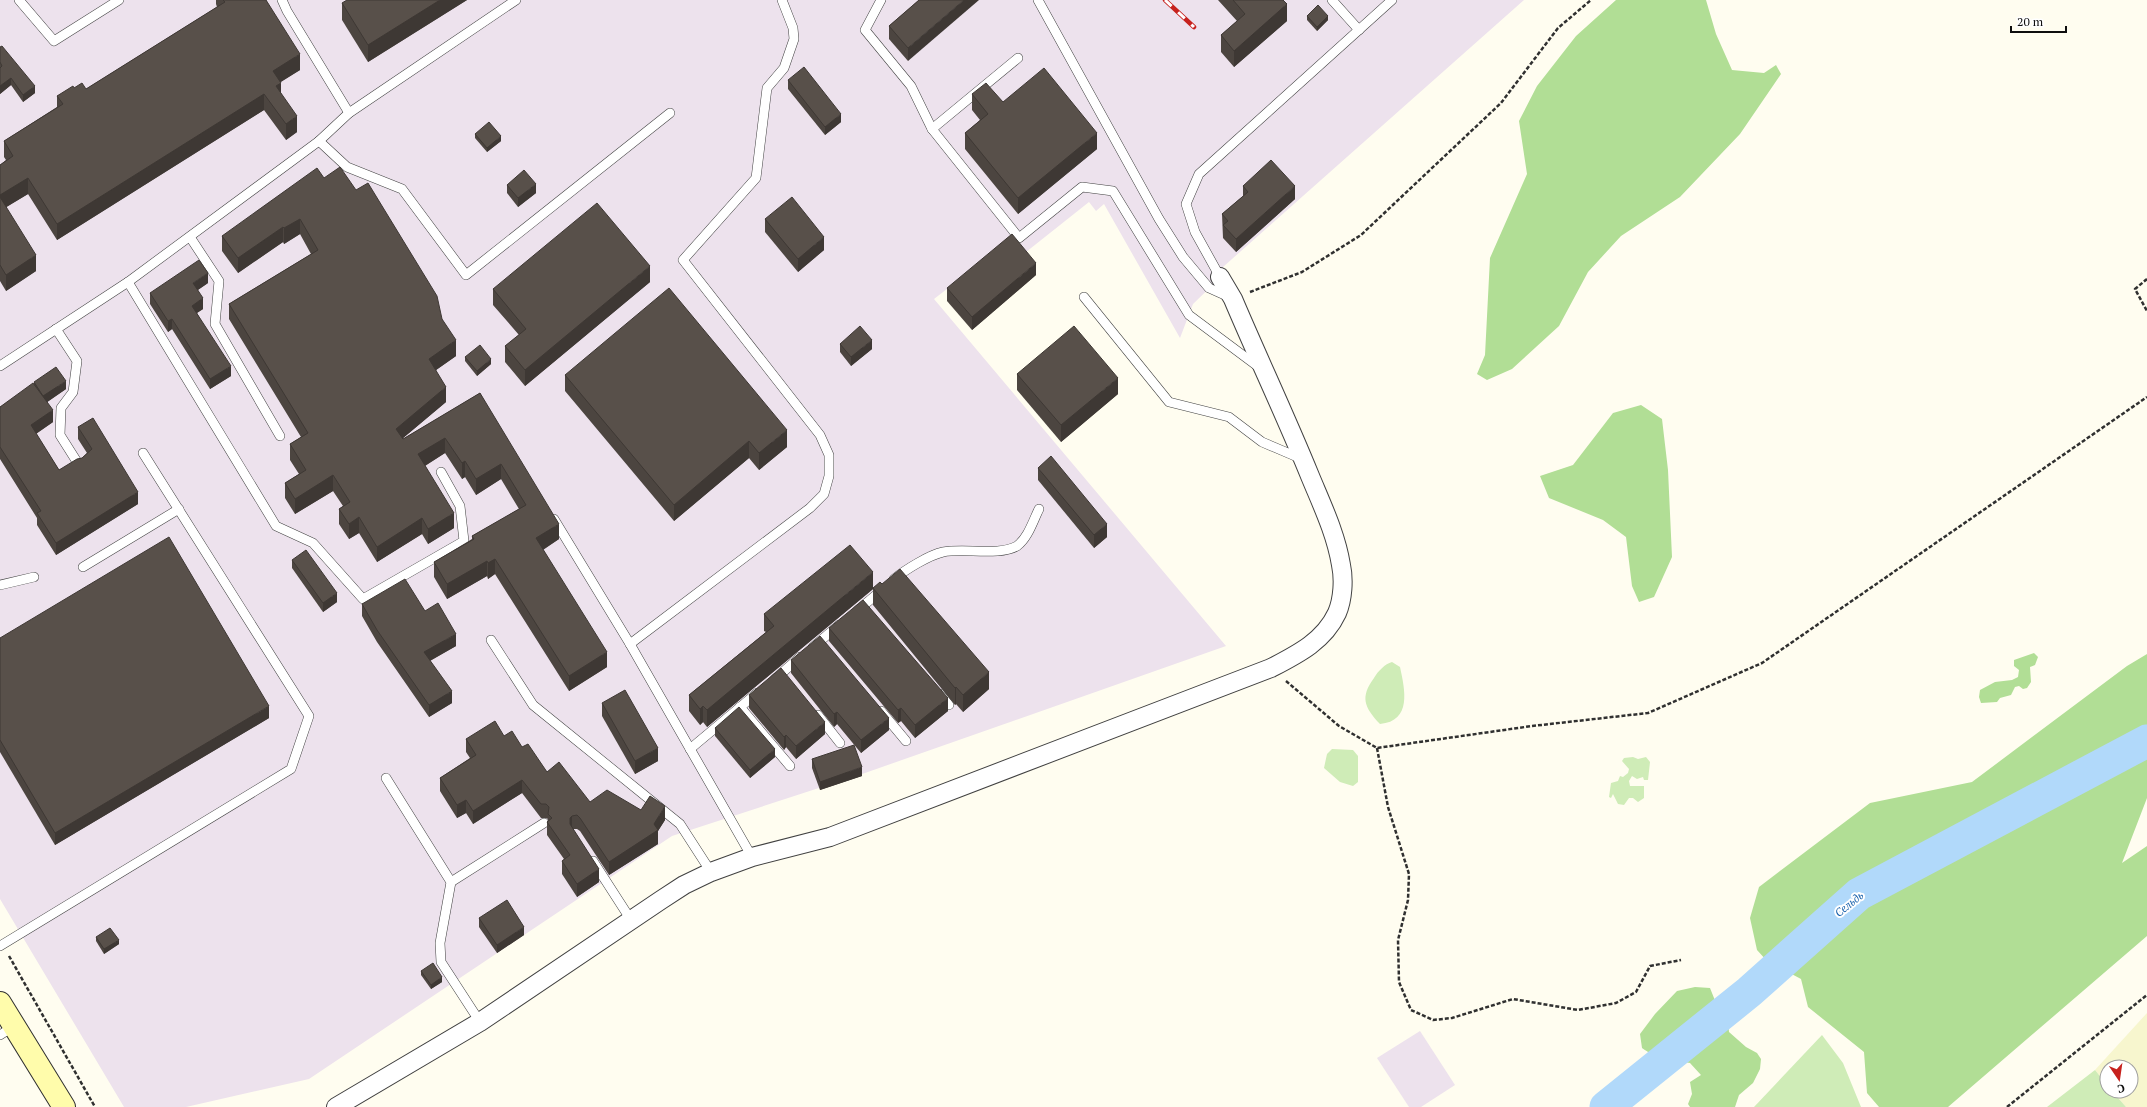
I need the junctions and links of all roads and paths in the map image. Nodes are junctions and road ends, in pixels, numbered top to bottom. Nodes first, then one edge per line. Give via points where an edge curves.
1 (19, 0) edge
2 (119, 0) edge
3 (282, 0) edge
4 (516, 0) edge
5 (782, 0) edge
6 (881, 0) edge
7 (1038, 0) edge
8 (1332, 0) edge
9 (1392, 0) edge
10 (1591, 0) edge
11 (1359, 30) junction
12 (1018, 58) dead end
13 (349, 113) junction
14 (670, 113) dead end
15 (932, 129) junction
16 (319, 141) junction
17 (190, 236) junction
18 (1220, 277) joint
19 (2147, 279) edge
20 (128, 282) junction
21 (1084, 297) dead end
22 (1232, 299) junction
23 (2147, 311) edge
24 (56, 329) junction
25 (0, 366) edge
26 (1264, 371) junction
27 (2147, 397) edge
28 (280, 436) dead end
29 (143, 453) dead end
30 (1304, 459) junction
31 (79, 465) edge
32 (441, 472) dead end
33 (547, 508) edge
34 (178, 509) junction
35 (1039, 509) dead end
36 (83, 567) dead end
37 (34, 577) dead end
38 (0, 585) edge
39 (491, 640) dead end
40 (630, 644) junction
41 (1271, 668) junction
42 (934, 687) edge
43 (949, 705) edge
44 (876, 706) edge
45 (740, 707) junction
46 (811, 708) edge
47 (906, 741) dead end
48 (840, 743) dead end
49 (1377, 748) junction
50 (690, 749) junction
51 (790, 766) dead end
52 (386, 778) dead end
53 (544, 823) dead end
54 (587, 851) edge
55 (752, 857) junction
56 (711, 872) junction
57 (451, 882) junction
58 (631, 920) junction
59 (1, 945) edge
60 (1681, 960) dead end
61 (2147, 995) edge
62 (0, 1003) edge
63 (480, 1022) junction
64 (7, 1031) edge
65 (64, 1107) edge
66 (95, 1107) edge
67 (336, 1107) edge
68 (2007, 1107) edge

1 - 2 lane via 54,41
3 - 13 lane
4 - 13 lane
5 - 40 lane via 793,28 794,40 784,68 767,88 756,178 683,260 820,435 828,455 829,476 824,494 810,508
6 - 15 lane via 864,30 911,86
7 - 22 lane via 1159,219 1183,257 1209,288
8 - 11 lane
9 - 11 lane
10 - 22 path via 1558,28 1501,103 1361,235 1302,272
11 - 18 lane via 1199,174 1186,204 1195,232
12 - 15 lane
13 - 16 lane
14 - 16 lane via 466,275 402,189 347,167
15 - 26 lane via 1019,238 1082,187 1113,191 1188,315
16 - 17 lane
17 - 20 lane
17 - 28 lane via 219,281 215,324
18 - 22 street
19 - 23 path via 2136,289
20 - 24 lane
20 - 32 lane via 276,526 313,543 363,599 464,541 460,506
21 - 30 lane via 1169,402 1229,417 1262,442
22 - 26 street
24 - 25 lane
24 - 31 lane via 77,361 73,392 61,408 60,435
26 - 30 street
27 - 49 path via 1762,662 1648,713
29 - 34 lane
30 - 41 street via 1332,531 1342,566 1342,594 1337,612 1326,630 1305,651
33 - 40 lane
34 - 36 lane
34 - 59 lane via 309,716 291,770
35 - 45 lane via 1024,540 1016,546 1002,550 942,552 904,571 867,607 785,675 767,685
37 - 38 lane
39 - 56 lane via 532,705 680,824
40 - 50 lane
41 - 49 path via 1339,726
41 - 55 street via 859,827
42 - 43 lane
44 - 47 lane
45 - 50 lane
45 - 51 lane
46 - 48 lane
49 - 60 path via 1388,807 1409,874 1408,900 1398,940 1399,982 1411,1010 1433,1020 1452,1018 1513,999 1578,1010 1616,1003 1636,992 1650,966
50 - 55 lane
52 - 57 lane
53 - 57 lane
54 - 58 lane
55 - 56 street
56 - 58 street via 684,885
57 - 63 lane via 440,943 441,962
58 - 63 street
59 - 66 path
61 - 68 path
62 - 64 main road
63 - 67 street
64 - 65 main road

